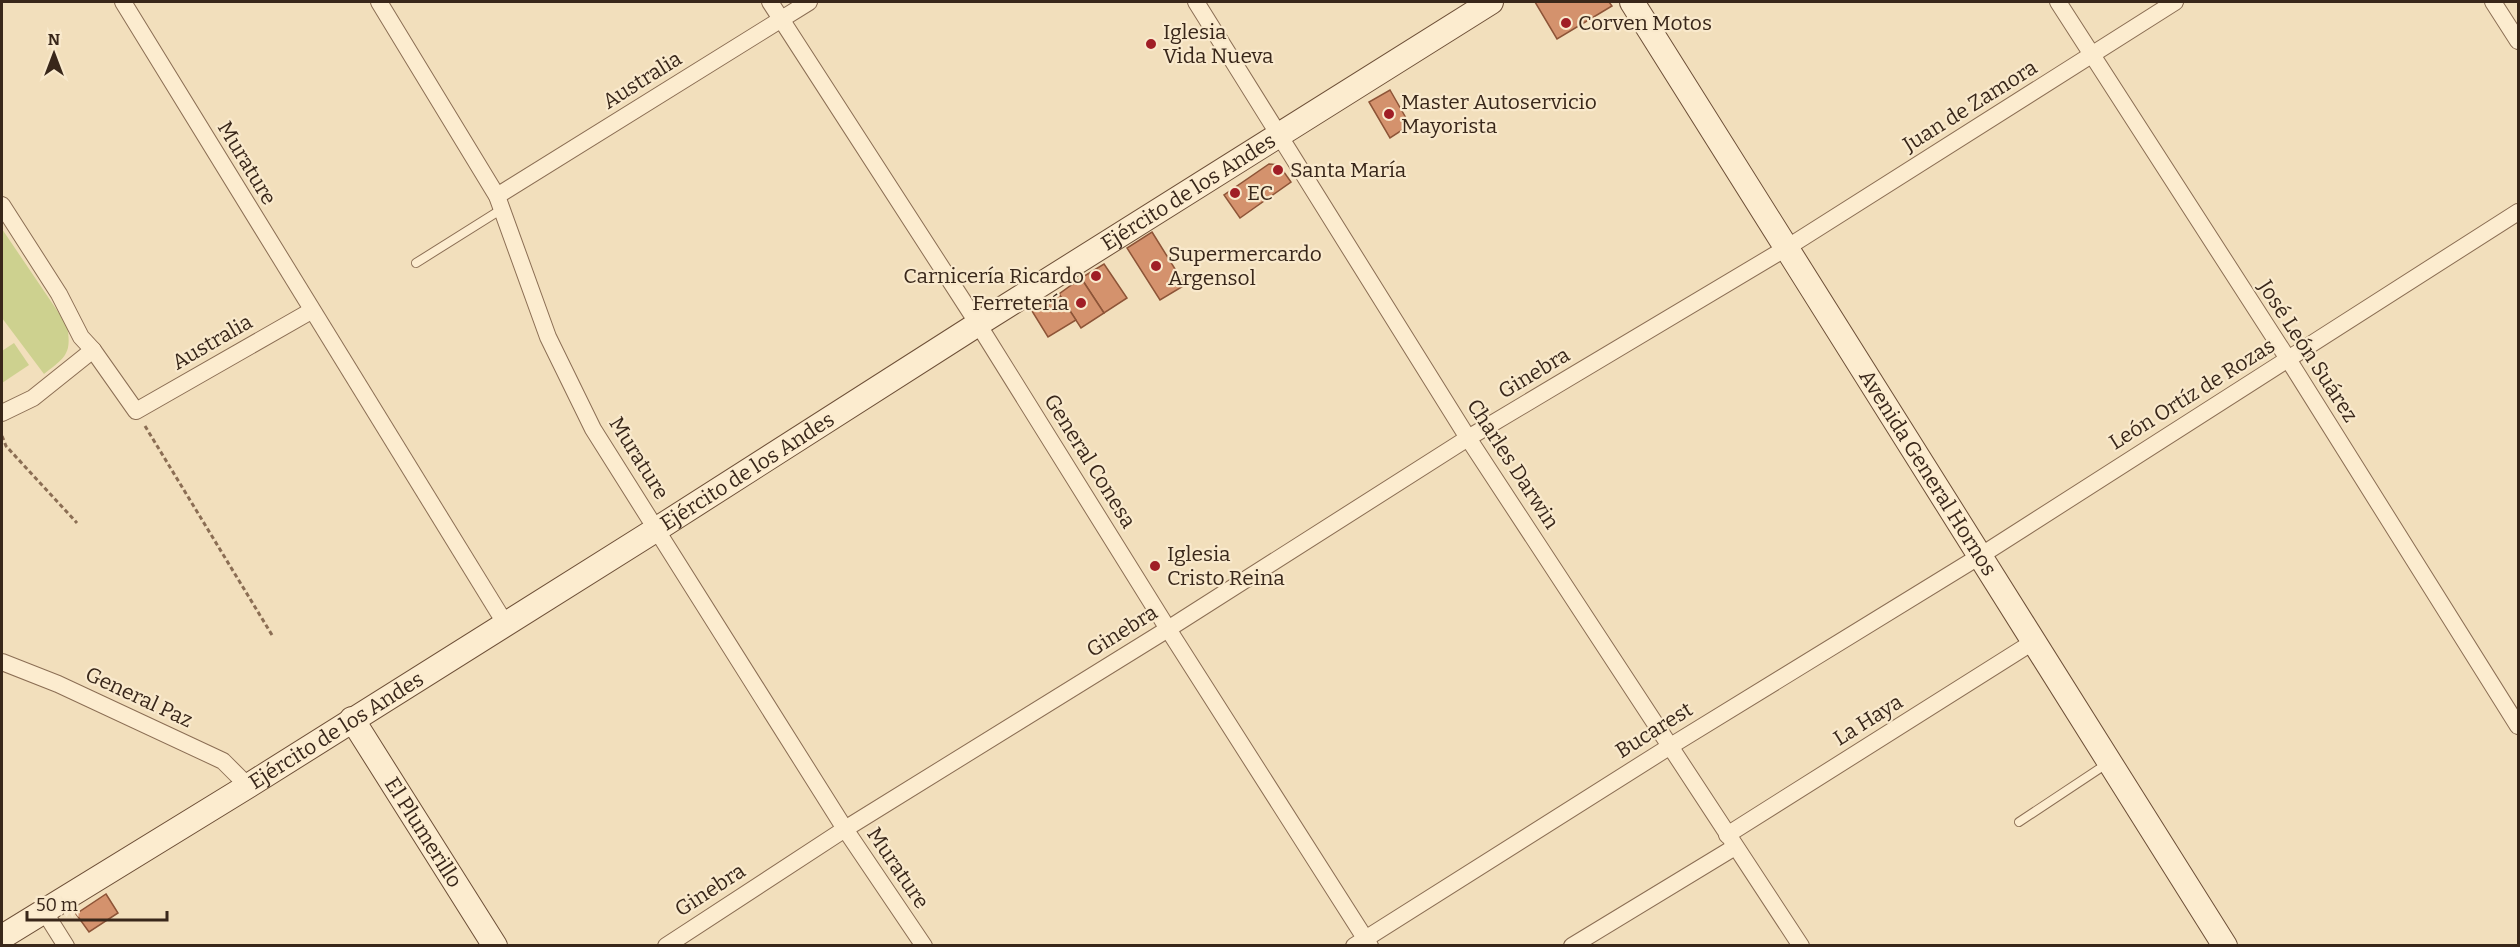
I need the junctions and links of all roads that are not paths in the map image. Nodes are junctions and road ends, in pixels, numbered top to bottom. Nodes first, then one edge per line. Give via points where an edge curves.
1 (123, 2) edge
2 (379, 2) edge
3 (770, 2) edge
4 (809, 2) edge
5 (1196, 2) edge
6 (1491, 2) edge
7 (1632, 2) edge
8 (2058, 2) edge
9 (2175, 2) edge
10 (2493, 2) edge
11 (782, 19) junction
12 (2518, 42) edge
13 (2091, 56) junction
14 (1280, 134) junction
15 (500, 202) junction
16 (2, 205) edge
17 (2518, 212) edge
18 (1788, 247) junction
19 (416, 263) dead end
20 (311, 311) junction
21 (978, 324) junction
22 (93, 350) junction
23 (2288, 360) junction
24 (2, 413) edge
25 (1468, 438) junction
26 (657, 529) junction
27 (1980, 556) junction
28 (505, 623) junction
29 (1168, 629) junction
30 (2033, 642) junction
31 (2, 662) edge
32 (352, 719) junction
33 (2518, 726) edge
34 (1669, 747) junction
35 (2108, 763) junction
36 (248, 786) junction
37 (2019, 822) dead end
38 (845, 829) junction
39 (1731, 841) junction
40 (44, 911) junction
41 (2, 937) edge
42 (1363, 943) edge
43 (66, 945) edge
44 (495, 945) edge
45 (666, 945) edge
46 (924, 945) edge
47 (1572, 945) edge
48 (1801, 945) edge
49 (2225, 945) edge

1 - 20 street, Murature
2 - 15 street, Murature
3 - 11 street, General Conesa
4 - 11 street, Australia
5 - 14 street, Charles Darwin
6 - 14 main road, Ejército de los Andes
7 - 18 main road, Avenida General Hornos
8 - 13 street, José León Suárez
9 - 13 street, Juan de Zamora
10 - 12 street
11 - 15 street, Australia
11 - 21 street, General Conesa
13 - 18 street, Juan de Zamora
13 - 23 street, José León Suárez
14 - 21 main road, Ejército de los Andes
14 - 25 street, Charles Darwin
15 - 19 lane
15 - 26 street, Murature via 559,363 593,429
16 - 22 street via 59,294 81,337
17 - 23 street, León Ortíz de Rozas
18 - 25 street, Ginebra
18 - 27 main road, Avenida General Hornos
20 - 22 street, Australia via 136,411
20 - 28 street, Murature
21 - 26 main road, Ejército de los Andes
21 - 29 street, General Conesa
22 - 24 street via 33,399
23 - 27 street, León Ortíz de Rozas
23 - 33 street, José León Suárez
25 - 29 street, Ginebra
25 - 34 street, Charles Darwin
26 - 28 main road, Ejército de los Andes
26 - 38 street, Murature
27 - 30 main road, Avenida General Hornos
27 - 34 street, Bucarest
28 - 32 main road, Ejército de los Andes
29 - 38 street, Ginebra
29 - 42 street, General Conesa
30 - 35 main road, Avenida General Hornos
30 - 39 street, La Haya
31 - 36 street, General Paz via 58,684 223,762
32 - 36 main road, Ejército de los Andes
32 - 44 main road, El Plumerillo
34 - 39 street, Charles Darwin
34 - 42 street, Bucarest
35 - 37 lane
35 - 49 main road, Avenida General Hornos
36 - 40 main road, Ejército de los Andes
38 - 45 street, Ginebra
38 - 46 street, Murature
39 - 47 street, La Haya
39 - 48 street, Charles Darwin
40 - 41 main road, Ejército de los Andes
40 - 43 street

